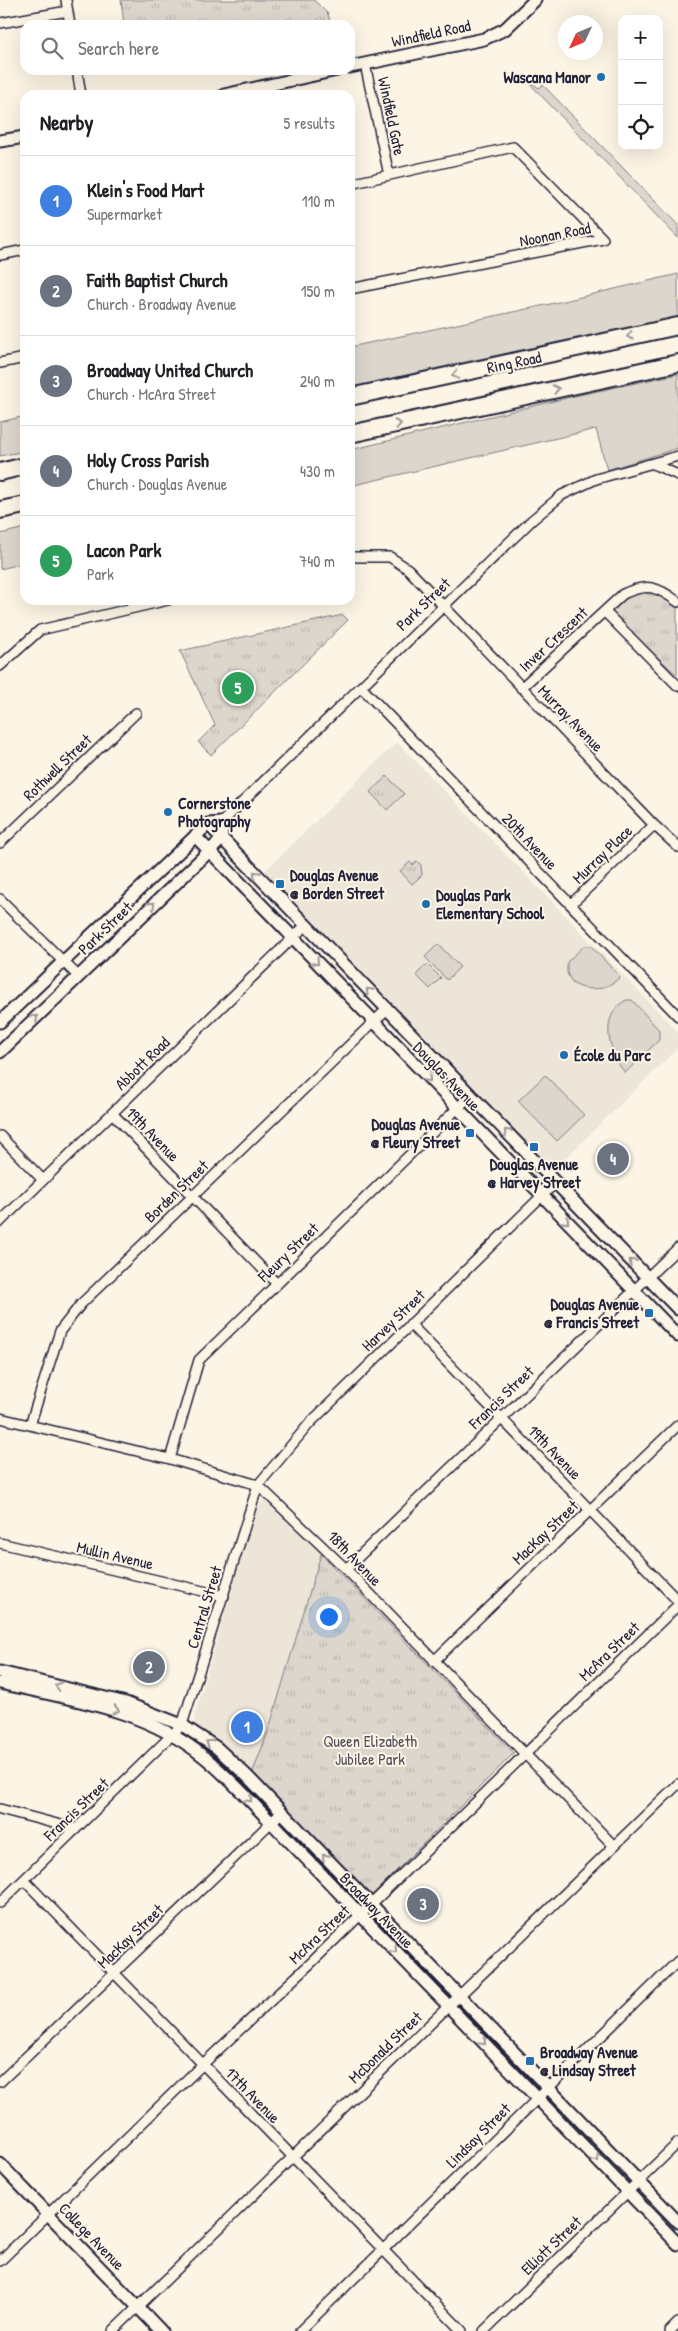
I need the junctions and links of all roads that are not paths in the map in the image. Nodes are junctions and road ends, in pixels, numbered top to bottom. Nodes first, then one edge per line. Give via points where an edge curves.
1 (66, 0) edge
2 (535, 0) edge
3 (68, 11) junction
4 (69, 20) edge
5 (0, 23) edge
6 (365, 64) junction
7 (355, 66) edge
8 (78, 75) edge
9 (314, 75) edge
10 (80, 90) edge
11 (246, 90) edge
12 (20, 138) edge
13 (0, 141) edge
14 (389, 175) junction
15 (355, 183) edge
16 (20, 251) edge
17 (0, 255) edge
18 (355, 288) edge
19 (678, 326) edge
20 (20, 359) edge
21 (0, 363) edge
22 (678, 363) edge
23 (355, 396) edge
24 (355, 433) edge
25 (678, 456) edge
26 (653, 464) junction
27 (20, 467) edge
28 (0, 472) edge
29 (678, 475) edge
30 (20, 506) edge
31 (0, 510) edge
32 (355, 557) edge
33 (678, 602) edge
34 (147, 605) edge
35 (444, 608) junction
36 (604, 612) junction
37 (0, 666) edge
38 (678, 685) edge
39 (361, 687) junction
40 (522, 688) junction
41 (136, 713) dead end
42 (221, 823) junction
43 (208, 824) junction
44 (654, 824) junction
45 (195, 836) junction
46 (222, 839) junction
47 (0, 843) edge
48 (678, 847) edge
49 (209, 851) junction
50 (0, 900) edge
51 (571, 904) junction
52 (305, 926) junction
53 (293, 937) junction
54 (62, 962) junction
55 (78, 976) junction
56 (387, 1009) junction
57 (678, 1016) edge
58 (0, 1022) edge
59 (373, 1022) junction
60 (0, 1052) edge
61 (471, 1095) junction
62 (456, 1109) junction
63 (112, 1113) junction
64 (0, 1136) edge
65 (42, 1179) junction
66 (555, 1183) junction
67 (192, 1196) junction
68 (542, 1196) junction
69 (0, 1222) edge
70 (678, 1248) edge
71 (647, 1278) junction
72 (277, 1284) junction
73 (634, 1290) junction
74 (678, 1310) edge
75 (410, 1324) junction
76 (678, 1336) edge
77 (0, 1418) edge
78 (501, 1418) junction
79 (30, 1425) junction
80 (678, 1425) edge
81 (170, 1459) junction
82 (258, 1485) junction
83 (590, 1510) junction
84 (0, 1543) edge
85 (346, 1569) junction
86 (224, 1596) junction
87 (678, 1601) edge
88 (678, 1606) edge
89 (434, 1661) junction
90 (0, 1672) edge
91 (0, 1683) edge
92 (182, 1725) junction
93 (173, 1736) junction
94 (524, 1754) junction
95 (678, 1784) edge
96 (0, 1809) edge
97 (282, 1812) junction
98 (271, 1822) junction
99 (76, 1829) junction
100 (614, 1846) junction
101 (24, 1880) junction
102 (0, 1903) edge
103 (371, 1904) junction
104 (360, 1915) junction
105 (678, 1961) edge
106 (114, 1972) junction
107 (460, 1995) junction
108 (448, 2007) junction
109 (203, 2064) junction
110 (0, 2082) edge
111 (548, 2087) junction
112 (537, 2098) junction
113 (678, 2142) edge
114 (293, 2157) junction
115 (0, 2164) edge
116 (638, 2181) junction
117 (627, 2191) junction
118 (48, 2214) junction
119 (678, 2222) edge
120 (678, 2244) edge
121 (383, 2250) junction
122 (0, 2261) edge
123 (138, 2307) junction
124 (678, 2323) edge
125 (113, 2331) edge
126 (161, 2331) edge
127 (300, 2331) edge
128 (462, 2331) edge
129 (484, 2331) edge
130 (670, 2331) edge

1 - 3 street
2 - 6 street, Windfield Road via 505,29 494,35
3 - 4 street
3 - 5 street
6 - 7 street, Windfield Road
6 - 14 street, Windfield Gate
8 - 10 street
9 - 11 street
12 - 13 street
14 - 15 street
14 - 18 street, Noonan Road via 513,147 603,240
16 - 17 street
19 -> 23 highway, Ring Road
20 - 21 street
24 -> 22 highway
25 - 26 street, Park Street
26 - 29 street
26 - 35 street, Park Street via 596,479 562,495 532,520
27 - 28 highway
30 - 31 highway
32 - 35 street, Murray Avenue via 390,557 408,569
33 - 36 street, Inver Crescent via 662,590 640,586 623,594
34 - 37 street via 40,630
35 - 39 street, Park Street
35 - 40 street, Murray Avenue
36 - 38 street, Inver Crescent
36 - 40 street, Inver Crescent
39 - 42 street, Park Street
39 - 51 street, 20th Avenue
40 - 44 street, Murray Avenue
41 - 47 street, Rothwell Street
42 - 43 street
42 - 46 street
43 - 45 street, Park Street
43 - 46 street, Douglas Avenue
44 - 48 street, Murray Avenue
44 - 51 street, Murray Place
45 - 49 street, Douglas Avenue
45 - 54 street, Park Street
46 - 49 street, Park Street
52 -> 46 street, Douglas Avenue
49 - 53 street, Douglas Avenue
55 -> 49 street, Park Street
50 - 54 street
51 - 57 street, 20th Avenue
52 - 53 street, Abbott Road
56 -> 52 street, Douglas Avenue
53 -> 59 street, Douglas Avenue
53 - 63 street, Abbott Road
54 - 55 street
54 - 58 street, Park Street
60 -> 55 street, Park Street
56 - 59 street, Borden Street
56 - 61 street, Douglas Avenue
59 -> 62 street, Douglas Avenue
59 - 67 street, Borden Street
61 - 62 street, Fleury Street
66 -> 61 street, Douglas Avenue
62 - 68 street, Douglas Avenue
62 - 72 street, Fleury Street
63 - 65 street, Abbott Road
63 - 67 street, 19th Avenue
64 - 65 street
65 - 69 street, Abbott Road
66 - 68 street, Harvey Street
71 -> 66 street, Douglas Avenue
67 - 72 street, 19th Avenue
67 - 79 street, Borden Street via 81,1304 60,1331
68 -> 73 street, Douglas Avenue
68 - 75 street, Harvey Street
70 - 71 street, Francis Street
71 - 73 street, Francis Street
71 - 74 street, Douglas Avenue
72 - 81 street, Fleury Street via 199,1360
73 - 76 street, Douglas Avenue
73 - 78 street, Francis Street
75 - 78 street, 19th Avenue
75 - 82 street, Harvey Street via 310,1423
77 - 79 street, 18th Avenue
78 - 83 street, 19th Avenue
78 - 85 street, Francis Street
79 - 81 street, 18th Avenue
80 - 83 street, MacKay Street
81 - 82 street, 18th Avenue
82 - 85 street, 18th Avenue
82 - 86 street, Central Street
83 - 87 street, 19th Avenue
83 - 89 street, MacKay Street
84 - 86 street, Mullin Avenue
85 - 89 street, 18th Avenue
86 - 92 street, Central Street
88 - 94 street, McAra Street
89 - 94 street, 18th Avenue
92 -> 90 street, Broadway Avenue via 126,1702
91 -> 93 street, Broadway Avenue via 119,1711
92 - 93 street, Central Street
97 -> 92 street, Broadway Avenue via 216,1748
93 -> 98 street, Broadway Avenue via 202,1755
93 - 99 street, Francis Street
94 - 100 street, 18th Avenue
94 - 103 street, McAra Street
95 - 100 street, McDonald Street
96 - 99 street
97 - 98 street, MacKay Street
103 -> 97 street, Broadway Avenue
98 - 104 street, Broadway Avenue
98 - 106 street, MacKay Street
99 - 101 street, Francis Street
100 - 107 street, McDonald Street
101 - 102 street, Francis Street
101 - 106 street, 17th Avenue
103 - 104 street, McAra Street
103 - 107 street, Broadway Avenue
104 -> 108 street, Broadway Avenue
104 - 109 street, McAra Street
105 - 111 street, Lindsay Street
106 - 109 street, 17th Avenue
106 - 110 street, MacKay Street
107 - 108 street, McDonald Street
107 - 111 street, Broadway Avenue
108 -> 112 street, Broadway Avenue
108 - 114 street, McDonald Street
109 - 114 street, 17th Avenue
109 - 118 street, McAra Street
111 - 112 street, Lindsay Street
111 - 116 street, Broadway Avenue
112 -> 117 street, Broadway Avenue
112 - 121 street, Lindsay Street
113 - 116 street, Elliott Street
114 - 121 street, 17th Avenue
114 - 123 street, McDonald Street
115 - 118 street, College Avenue
116 - 117 street, Elliott Street
116 - 119 street, Broadway Avenue
117 - 120 street, Broadway Avenue
117 - 129 street, Elliott Street
118 - 122 street, McAra Street
118 - 123 street, College Avenue
121 - 127 street, Lindsay Street
121 - 128 street, 17th Avenue
123 - 125 street, McDonald Street
123 - 126 street, College Avenue
124 - 130 street

